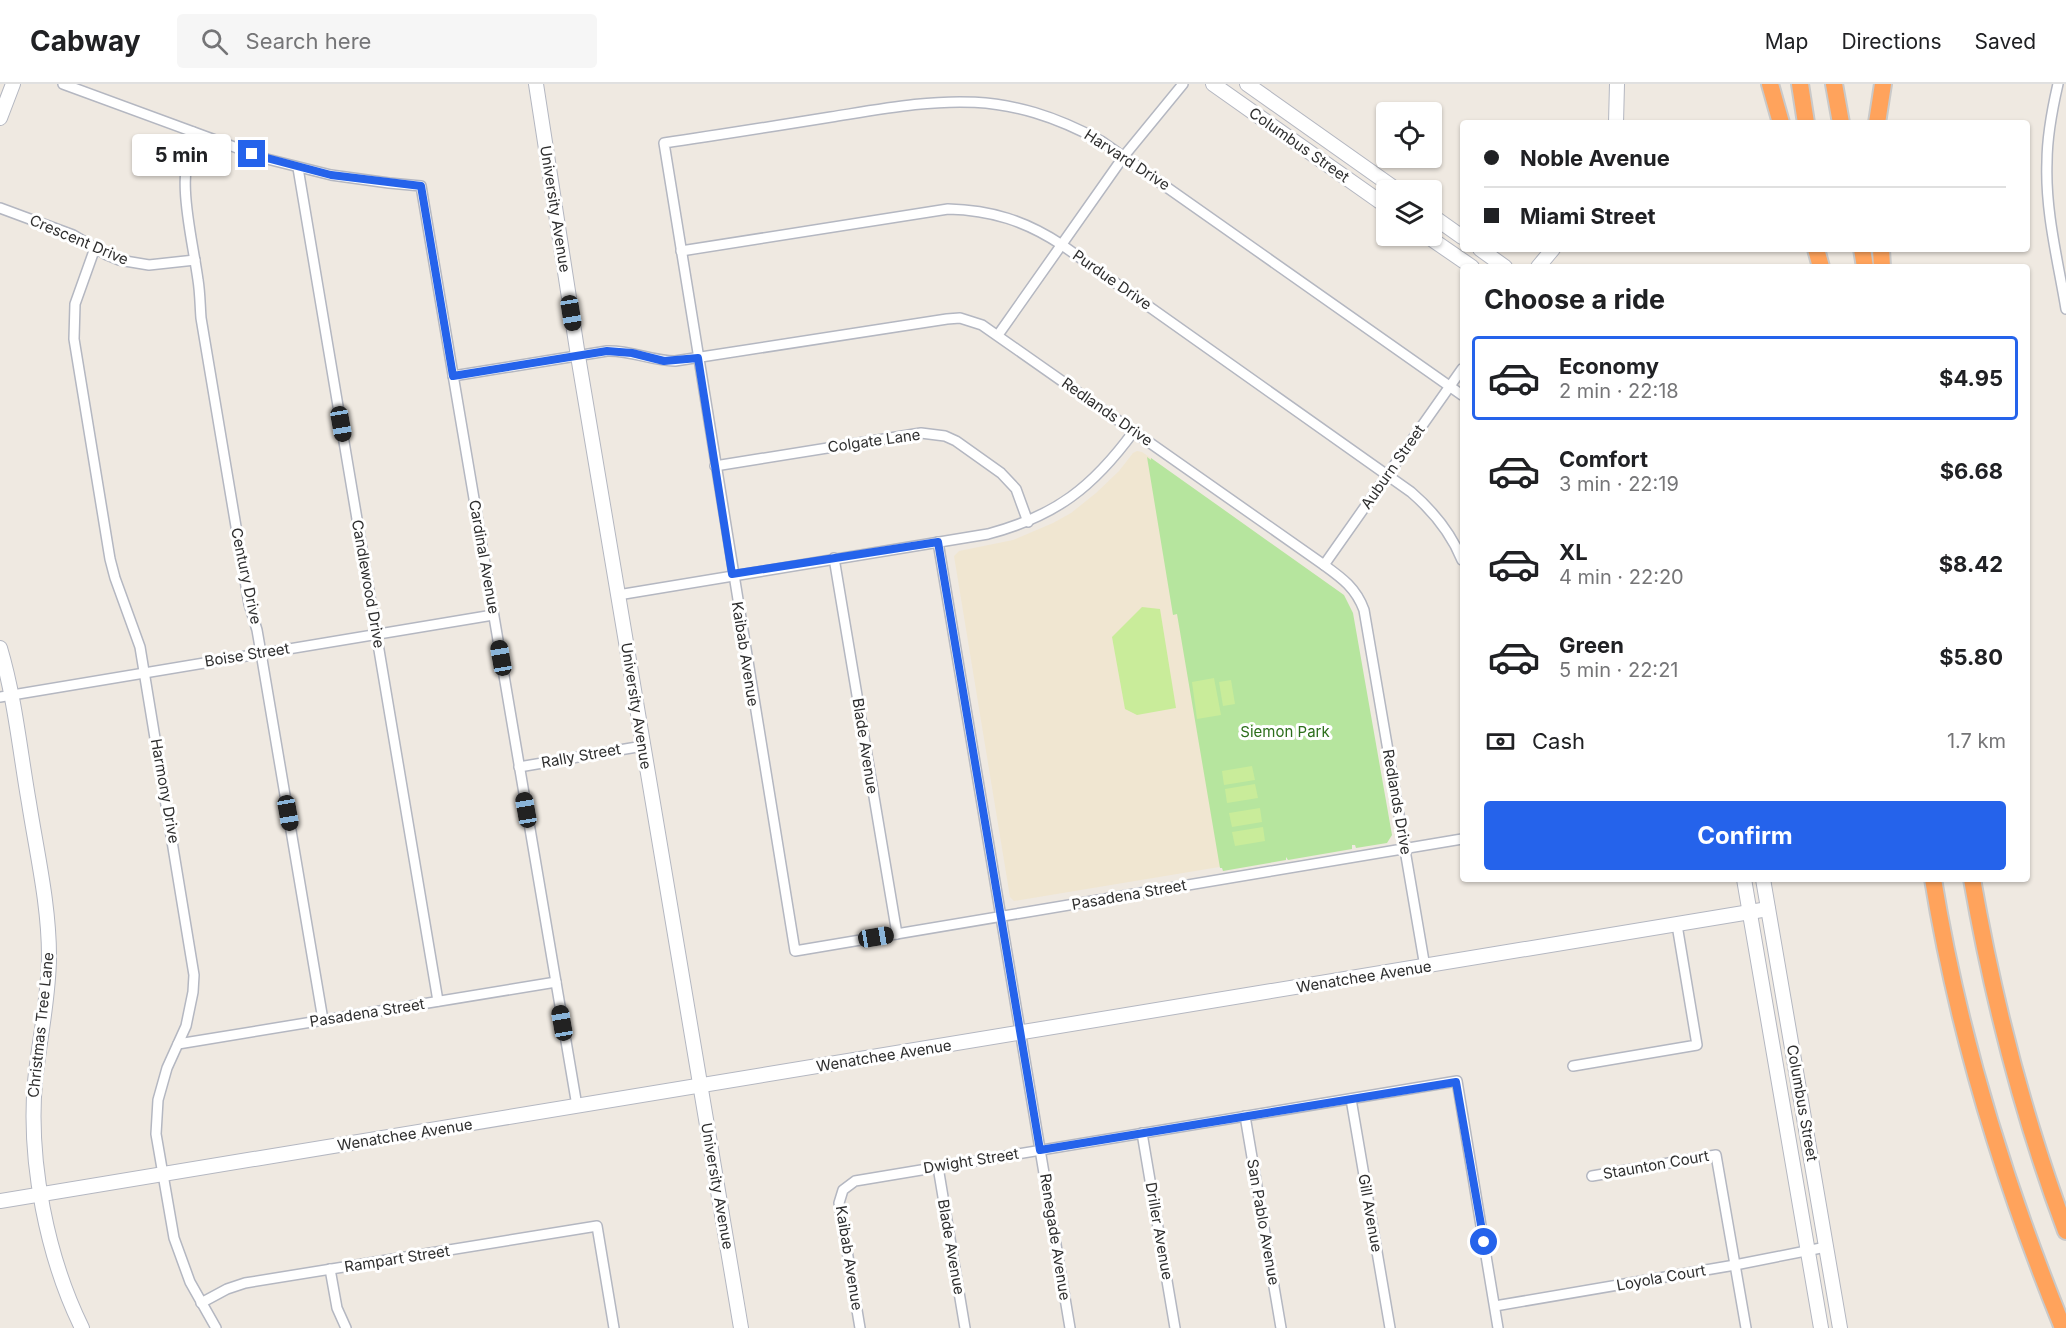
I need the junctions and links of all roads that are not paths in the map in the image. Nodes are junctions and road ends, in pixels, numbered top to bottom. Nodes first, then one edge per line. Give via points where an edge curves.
1 (13, 84) edge
2 (63, 84) edge
3 (536, 84) edge
4 (1183, 84) edge
5 (1213, 84) edge
6 (1247, 84) edge
7 (1617, 84) edge
8 (1770, 84) edge
9 (1800, 84) edge
10 (1834, 84) edge
11 (1883, 84) edge
12 (2058, 84) edge
13 (0, 118) edge
14 (1616, 120) edge
15 (1780, 120) edge
16 (1806, 120) edge
17 (1840, 120) edge
18 (1877, 120) edge
19 (193, 132) junction
20 (663, 143) joint
21 (1124, 156) junction
22 (298, 168) junction
23 (1383, 180) edge
24 (1376, 199) edge
25 (0, 208) edge
26 (1442, 222) edge
27 (1460, 236) edge
28 (1062, 245) junction
29 (1442, 246) edge
30 (94, 248) junction
31 (681, 251) junction
32 (1484, 252) edge
33 (1550, 252) edge
34 (195, 260) junction
35 (1468, 264) edge
36 (1501, 264) edge
37 (1540, 264) edge
38 (2066, 309) edge
39 (998, 335) junction
40 (578, 356) junction
41 (698, 358) junction
42 (1460, 372) edge
43 (453, 376) junction
44 (1450, 386) junction
45 (1460, 394) edge
46 (1134, 431) junction
47 (715, 465) junction
48 (1387, 475) junction
49 (1028, 522) junction
50 (938, 542) junction
51 (1460, 556) edge
52 (834, 558) junction
53 (1324, 565) junction
54 (732, 574) junction
55 (618, 595) junction
56 (493, 615) junction
57 (376, 634) junction
58 (0, 648) edge
59 (261, 653) junction
60 (144, 672) junction
61 (5, 696) edge
62 (643, 746) junction
63 (519, 767) junction
64 (1460, 839) edge
65 (1405, 849) junction
66 (1745, 882) edge
67 (1764, 882) edge
68 (1934, 882) edge
69 (1973, 882) edge
70 (1768, 909) junction
71 (1750, 913) junction
72 (1001, 916) junction
73 (1677, 925) junction
74 (897, 934) junction
75 (795, 951) joint
76 (1425, 967) junction
77 (556, 982) junction
78 (438, 1001) junction
79 (323, 1020) junction
80 (1021, 1033) junction
81 (178, 1044) junction
82 (1573, 1066) dead end
83 (700, 1086) junction
84 (1351, 1099) junction
85 (577, 1106) junction
86 (1245, 1116) junction
87 (1142, 1133) junction
88 (1040, 1150) junction
89 (938, 1167) junction
90 (162, 1175) junction
91 (1592, 1176) dead end
92 (843, 1190) joint
93 (42, 1195) junction
94 (0, 1202) edge
95 (2066, 1231) edge
96 (1826, 1247) junction
97 (1808, 1251) junction
98 (1735, 1265) junction
99 (330, 1269) junction
100 (201, 1303) junction
101 (1495, 1306) junction
102 (82, 1328) edge
103 (216, 1328) edge
104 (346, 1328) edge
105 (614, 1328) edge
106 (741, 1328) edge
107 (860, 1328) edge
108 (965, 1328) edge
109 (1070, 1328) edge
110 (1175, 1328) edge
111 (1281, 1328) edge
112 (1390, 1328) edge
113 (1498, 1328) edge
114 (1746, 1328) edge
115 (1821, 1328) edge
116 (1840, 1328) edge
117 (2063, 1328) edge

1 - 13 street
2 - 19 street
3 - 40 street, University Avenue
4 - 21 street
5 - 24 street, Columbus Street
6 - 23 street, Columbus Street
7 - 14 street
8 - 15 highway
9 - 16 highway
10 - 17 highway
11 - 18 highway
12 - 38 street via 2049,134 2047,184
19 - 22 street
19 - 34 street, Century Drive via 185,161 184,195
20 - 21 street, Harvard Drive via 918,103 962,100 1010,106 1057,119
20 - 31 street, Kaibab Avenue
21 - 28 street
21 - 44 street, Harvard Drive
22 - 43 street, Cardinal Avenue via 358,180 421,186
22 - 57 street, Candlewood Drive
25 - 30 street, Crescent Drive via 73,235
26 - 27 street
28 - 31 street, Purdue Drive via 1033,227 1004,216 948,209
28 - 39 street
28 - 48 street, Purdue Drive
29 - 35 street
30 - 34 street, Crescent Drive via 133,264
30 - 60 street, Harmony Drive via 75,304 74,339 110,559 135,629
31 - 41 street, Kaibab Avenue
32 - 36 street
33 - 37 street
34 - 59 street, Century Drive via 241,558
39 - 41 street, Redlands Drive via 972,320 947,318
39 - 46 street, Redlands Drive
40 - 41 street, Redlands Drive via 620,351 664,361
40 - 43 street, Redlands Drive
40 - 55 street, University Avenue
41 - 47 street, Kaibab Avenue
42 - 44 street, Auburn Street
43 - 56 street, Cardinal Avenue
44 - 45 street, Harvard Drive
44 - 48 street, Auburn Street
46 - 49 street via 1088,485
46 - 53 street, Redlands Drive
47 - 49 street, Colgate Lane via 932,433 956,441 1009,479
47 - 54 street, Kaibab Avenue
48 - 51 street, Purdue Drive via 1436,517
48 - 53 street, Auburn Street
49 - 50 street via 988,534
50 - 52 street
50 - 72 street, Renegade Avenue
52 - 54 street
52 - 74 street, Blade Avenue
53 - 65 street, Redlands Drive via 1354,590 1364,610
54 - 55 street
54 - 75 street, Kaibab Avenue
55 - 62 street, University Avenue
56 - 57 street, Boise Street
56 - 63 street, Cardinal Avenue
57 - 59 street, Boise Street
57 - 78 street, Candlewood Drive
58 - 61 street, Christmas Tree Lane
59 - 60 street, Boise Street
59 - 79 street, Century Drive
60 - 61 street, Boise Street
60 - 81 street, Harmony Drive via 193,958 193,992
61 - 93 street, Christmas Tree Lane via 49,936 48,985 33,1101
62 - 63 street, Rally Street
62 - 83 street, University Avenue
63 - 77 street, Cardinal Avenue
64 - 65 street, Pasadena Street
65 - 72 street, Pasadena Street
65 - 76 street, Redlands Drive
66 - 71 street, Columbus Street
67 - 70 street, Columbus Street
68 - 117 highway via 1954,986 1983,1100 2020,1215
69 - 95 highway via 2006,1038 2036,1146
70 - 71 street, Wenatchee Avenue
70 - 96 street, Columbus Street
71 - 73 street, Wenatchee Avenue
71 - 97 street, Columbus Street
72 - 74 street, Pasadena Street
72 - 80 street, Renegade Avenue
73 - 76 street, Wenatchee Avenue
73 - 82 street via 1697,1045
74 - 75 street, Pasadena Street
76 - 80 street, Wenatchee Avenue
77 - 78 street, Pasadena Street
77 - 85 street, Cardinal Avenue
78 - 79 street, Pasadena Street
79 - 81 street, Pasadena Street
80 - 83 street, Wenatchee Avenue
80 - 88 street, Renegade Avenue
81 - 90 street, Harmony Drive via 158,1100 156,1134
83 - 85 street, Wenatchee Avenue
83 - 106 street, University Avenue
84 - 86 street, Dwight Street
84 - 101 street, Dwight Street via 1456,1082
84 - 112 street, Gill Avenue
85 - 90 street, Wenatchee Avenue
86 - 87 street, Dwight Street
86 - 111 street, San Pablo Avenue
87 - 88 street, Dwight Street
87 - 110 street, Driller Avenue
88 - 89 street, Dwight Street
88 - 109 street, Renegade Avenue
89 - 92 street, Dwight Street via 855,1181
89 - 108 street, Blade Avenue
90 - 93 street, Wenatchee Avenue
90 - 100 street, Harmony Drive via 174,1238
91 - 98 street, Staunton Court via 1716,1155
92 - 107 street, Kaibab Avenue via 839,1203
93 - 94 street, Wenatchee Avenue
93 - 102 street, Christmas Tree Lane via 61,1280
96 - 97 street, Loyola Court
96 - 116 street, Columbus Street
97 - 98 street, Loyola Court
97 - 115 street, Columbus Street
98 - 101 street, Loyola Court
98 - 114 street
99 - 100 street, Rampart Street via 245,1283
99 - 104 street via 337,1308
99 - 105 street, Rampart Street via 597,1226
100 - 103 street, Harmony Drive
101 - 113 street

